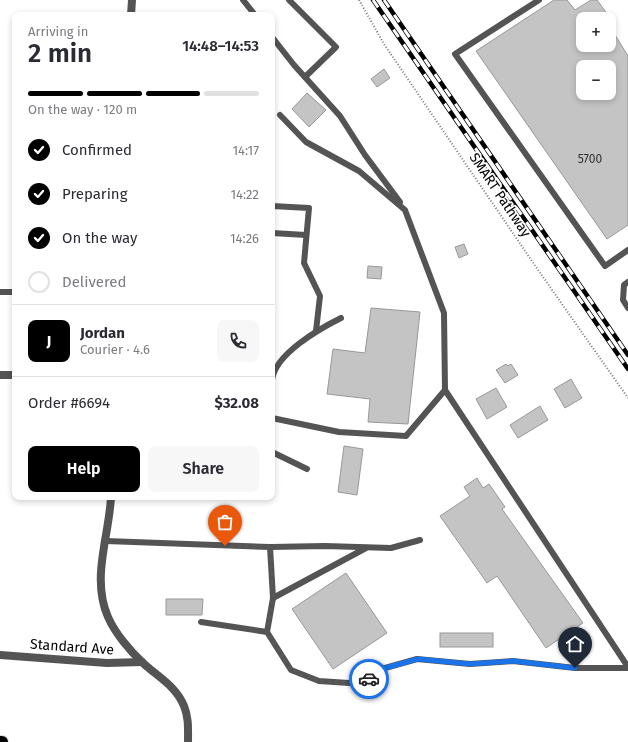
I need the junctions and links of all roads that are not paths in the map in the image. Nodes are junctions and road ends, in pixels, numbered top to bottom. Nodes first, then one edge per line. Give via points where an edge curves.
1 (132, 0) edge
2 (243, 0) edge
3 (289, 0) edge
4 (538, 0) edge
5 (131, 12) edge
6 (253, 12) edge
7 (275, 41) edge
8 (305, 77) junction
9 (280, 114) dead end
10 (275, 206) edge
11 (406, 210) junction
12 (275, 233) edge
13 (306, 235) junction
14 (628, 250) edge
15 (628, 282) edge
16 (0, 292) edge
17 (12, 292) edge
18 (628, 308) edge
19 (341, 318) dead end
20 (316, 331) junction
21 (275, 370) edge
22 (0, 375) edge
23 (12, 375) edge
24 (445, 390) junction
25 (275, 419) edge
26 (275, 453) edge
27 (307, 469) dead end
28 (112, 500) edge
29 (420, 540) dead end
30 (106, 541) junction
31 (270, 547) junction
32 (367, 547) junction
33 (273, 598) junction
34 (200, 622) dead end
35 (267, 632) junction
36 (0, 655) edge
37 (142, 662) junction
38 (628, 667) edge
39 (188, 742) edge

1 - 5 street
2 - 6 lane
3 - 8 lane via 336,47
4 - 14 lane via 455,54 604,266
7 - 8 lane
8 - 11 lane via 340,116
9 - 11 lane via 306,142 359,171
10 - 13 lane via 309,208
11 - 24 lane via 444,313
12 - 13 lane
13 - 20 lane via 304,263 320,296
15 - 18 lane via 624,285 623,300
16 - 17 lane
19 - 20 lane
20 - 21 lane via 293,348
22 - 23 street
24 - 25 lane via 406,436 339,432
24 - 38 lane
26 - 27 lane
28 - 30 street
29 - 32 lane via 391,548
30 - 31 lane
30 - 37 street via 101,566 101,593 108,617
31 - 32 lane
31 - 33 lane
32 - 33 lane
33 - 35 lane
34 - 35 lane
35 - 38 lane via 291,670 319,681 364,684 378,670 418,659 470,664 513,661 575,668
36 - 37 street, Standard Ave via 106,663
37 - 39 street via 174,689 184,706 188,721

